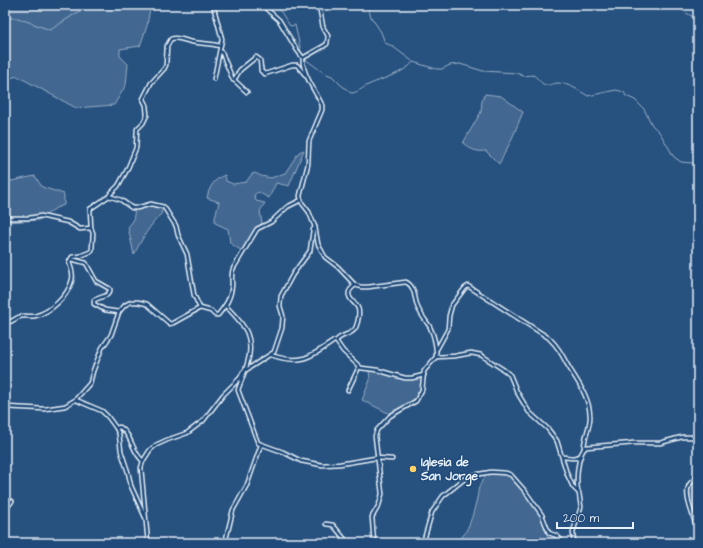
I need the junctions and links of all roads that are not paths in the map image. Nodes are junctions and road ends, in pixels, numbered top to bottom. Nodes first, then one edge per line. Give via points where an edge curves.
1 (213, 5) edge
2 (262, 5) edge
3 (319, 5) edge
4 (220, 46) junction
5 (220, 51) junction
6 (303, 58) junction
7 (214, 79) dead end
8 (234, 80) junction
9 (309, 81) junction
10 (247, 92) dead end
11 (109, 196) junction
12 (301, 200) junction
13 (5, 218) edge
14 (315, 227) junction
15 (91, 228) junction
16 (71, 259) junction
17 (355, 285) junction
18 (226, 306) junction
19 (200, 308) junction
20 (119, 312) junction
21 (5, 322) edge
22 (336, 341) junction
23 (437, 350) junction
24 (270, 355) junction
25 (436, 357) junction
26 (359, 367) junction
27 (245, 370) junction
28 (424, 375) junction
29 (348, 390) dead end
30 (76, 400) junction
31 (5, 407) edge
32 (698, 424) edge
33 (116, 428) junction
34 (698, 432) edge
35 (698, 437) edge
36 (261, 445) junction
37 (584, 448) junction
38 (581, 456) junction
39 (563, 457) junction
40 (378, 458) junction
41 (392, 459) dead end
42 (142, 461) junction
43 (698, 476) edge
44 (579, 494) junction
45 (12, 501) dead end
46 (5, 505) edge
47 (146, 518) junction
48 (326, 524) dead end
49 (698, 533) edge
50 (148, 543) edge
51 (225, 543) edge
52 (348, 543) edge
53 (374, 543) edge
54 (423, 543) edge
55 (564, 543) edge
56 (574, 543) edge

1 - 4 street via 222,33
2 - 6 street via 279,20
3 - 6 street via 328,36 327,44
4 - 5 street
4 - 11 street via 176,37 171,39 166,65 151,83 143,99 147,115 137,129 136,148 118,186
5 - 7 street
5 - 8 street
6 - 9 street
8 - 9 street via 240,70 256,57 260,60 261,71 265,74 297,65
8 - 10 street
9 - 12 street via 318,96 322,110 309,141 308,164
11 - 15 street via 90,209
11 - 19 street via 132,208 155,204 166,208 187,254 194,295
12 - 14 street
12 - 18 street via 289,205 271,222 257,229 232,272 231,295
13 - 15 street via 41,216 68,222 80,229
14 - 17 street via 322,253
14 - 24 street via 310,251 281,296 282,328 276,348
15 - 16 street via 92,250
16 - 20 street via 86,263 96,281 110,289 107,295 94,300 94,304 104,310
16 - 21 street via 69,262 72,280 60,301 35,316 19,317
17 - 22 street via 349,292 349,298 358,308 357,324 353,332
17 - 23 street via 368,287 406,282 410,284 418,309 431,330
18 - 19 street via 217,315
18 - 27 street via 247,333 250,353
19 - 20 street via 170,324 147,304 131,302
20 - 30 street via 102,348 90,383
22 - 24 street via 315,354 297,360
22 - 26 street via 342,351
23 - 25 street
23 - 37 street via 448,329 452,305 468,286 543,334 559,348 581,385 589,406 590,418
24 - 27 street
25 - 28 street via 426,368
25 - 39 street via 472,353 481,355 504,370 510,375 529,412 553,434
26 - 28 street via 404,378
26 - 29 street
27 - 36 street via 238,392 257,441
27 - 42 street via 203,421 187,433 156,445
28 - 40 street via 422,390 416,400 390,416 377,430 375,438
30 - 31 street via 65,406 45,409
30 - 33 street via 102,411
32 - 34 street
33 - 42 street via 120,427 125,431
33 - 47 street via 131,486
35 - 37 street via 682,437 660,443
36 - 40 street via 269,446 303,462 327,466
36 - 51 street via 247,485 233,510
37 - 38 street
38 - 39 street
38 - 44 street via 577,476
39 - 44 street via 568,474
40 - 41 street
40 - 53 street via 382,494 372,517
42 - 47 street
43 - 49 street via 690,484 688,493
44 - 56 street via 581,506 573,532
45 - 46 street
47 - 50 street
48 - 52 street via 333,525
54 - 55 street via 432,512 443,496 468,476 492,472 511,475 542,515 549,533

